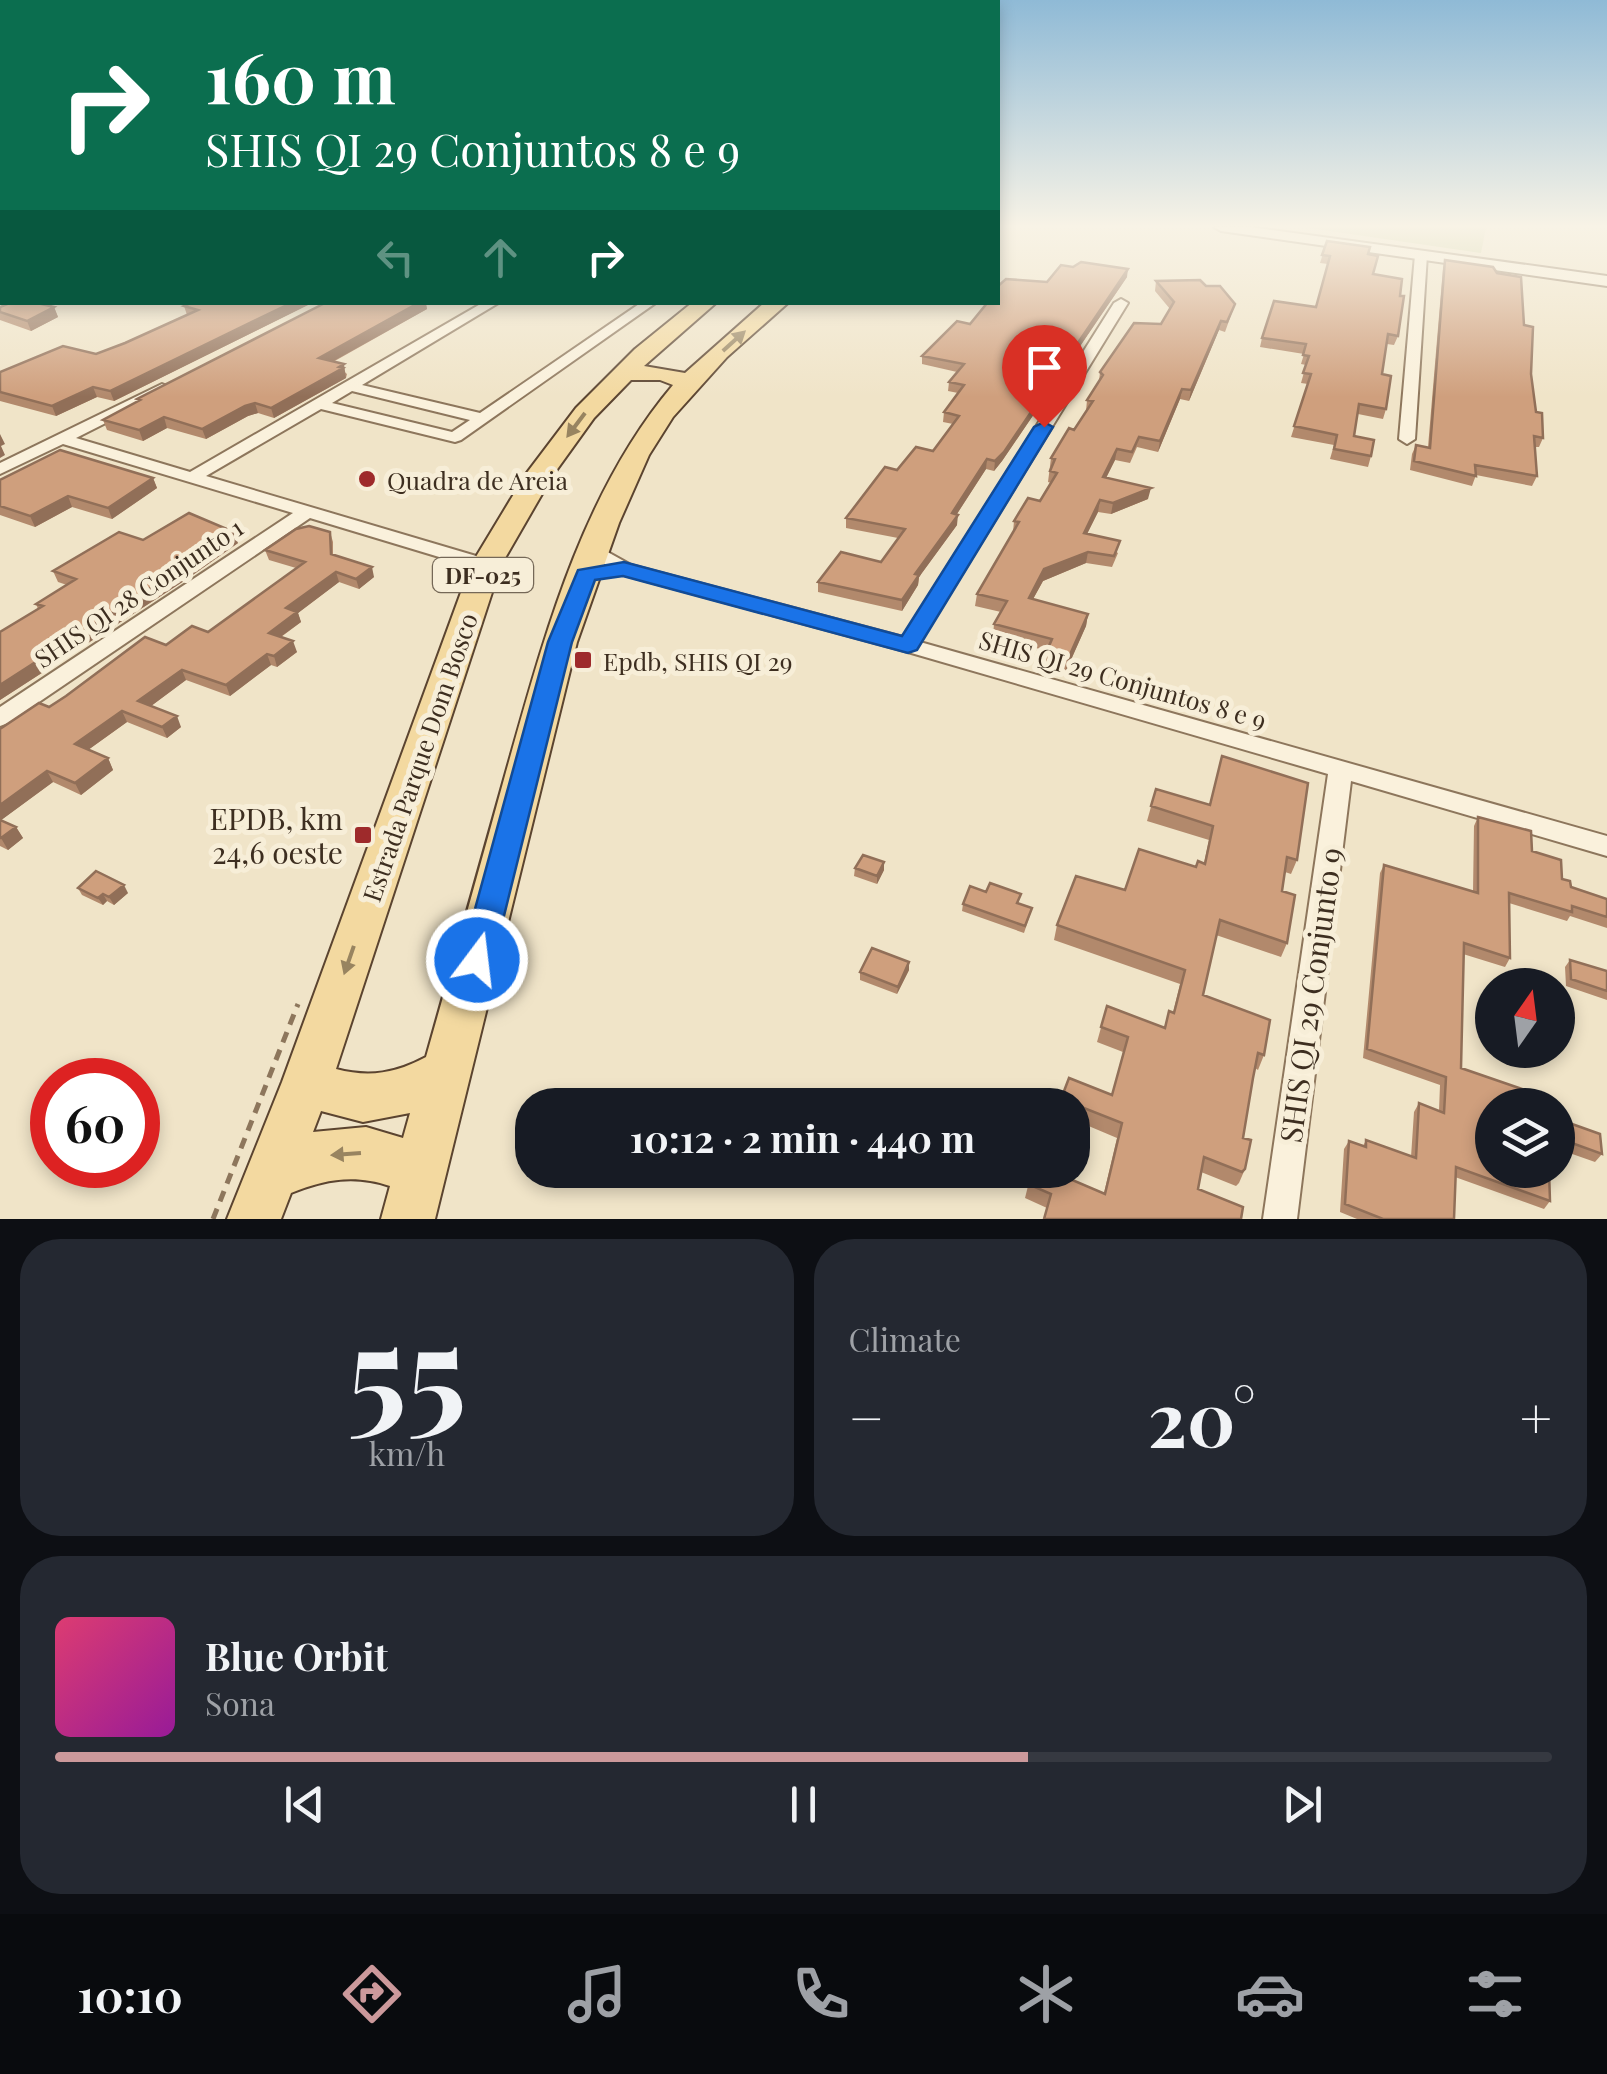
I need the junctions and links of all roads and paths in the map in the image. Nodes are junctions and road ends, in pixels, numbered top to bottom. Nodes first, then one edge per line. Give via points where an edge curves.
1 (1419, 284) edge
2 (1121, 303) dead end
3 (489, 305) edge
4 (647, 305) edge
5 (703, 305) edge
6 (776, 305) edge
7 (633, 363) junction
8 (698, 375) junction
9 (181, 379) edge
10 (350, 386) junction
11 (319, 404) junction
12 (482, 418) junction
13 (62, 439) junction
14 (1407, 439) dead end
15 (0, 470) edge
16 (192, 478) junction
17 (307, 512) junction
18 (486, 564) junction
19 (602, 565) junction
20 (908, 645) junction
21 (0, 718) edge
22 (1340, 771) junction
23 (1607, 846) edge
24 (448, 1070) junction
25 (307, 1082) junction
26 (414, 1195) edge
27 (263, 1196) edge
28 (1280, 1219) edge

1 - 14 street
2 - 20 street
3 - 10 street
4 - 12 street
5 - 7 main road, Estrada Parque Dom Bosco / DF-025
8 -> 6 main road
7 - 8 main road via 662,374
7 -> 18 main road, Estrada Parque Dom Bosco / DF-025 via 584,413
8 - 19 main road via 636,455
9 - 13 street
10 - 11 street
10 - 12 street
11 - 12 street via 455,437
11 - 16 street
13 - 15 street
13 - 16 street
16 - 17 street
17 - 18 street
17 - 21 street, SHIS QI 28 Conjunto 1
18 -> 25 main road, Estrada Parque Dom Bosco / DF-025
19 - 20 street, SHIS QI 29 Conjuntos 8 e 9
19 - 24 main road via 560,642
20 - 22 street, SHIS QI 29 Conjuntos 8 e 9
22 - 23 street, SHIS QI 29 Conjuntos 8 e 9
22 - 28 street, SHIS QI 29 Conjunto 9
24 - 25 main road via 389,1098 346,1099
24 - 26 main road
25 - 27 main road, Estrada Parque Dom Bosco / DF-025
26 -> 27 main road via 366,1152 319,1156

